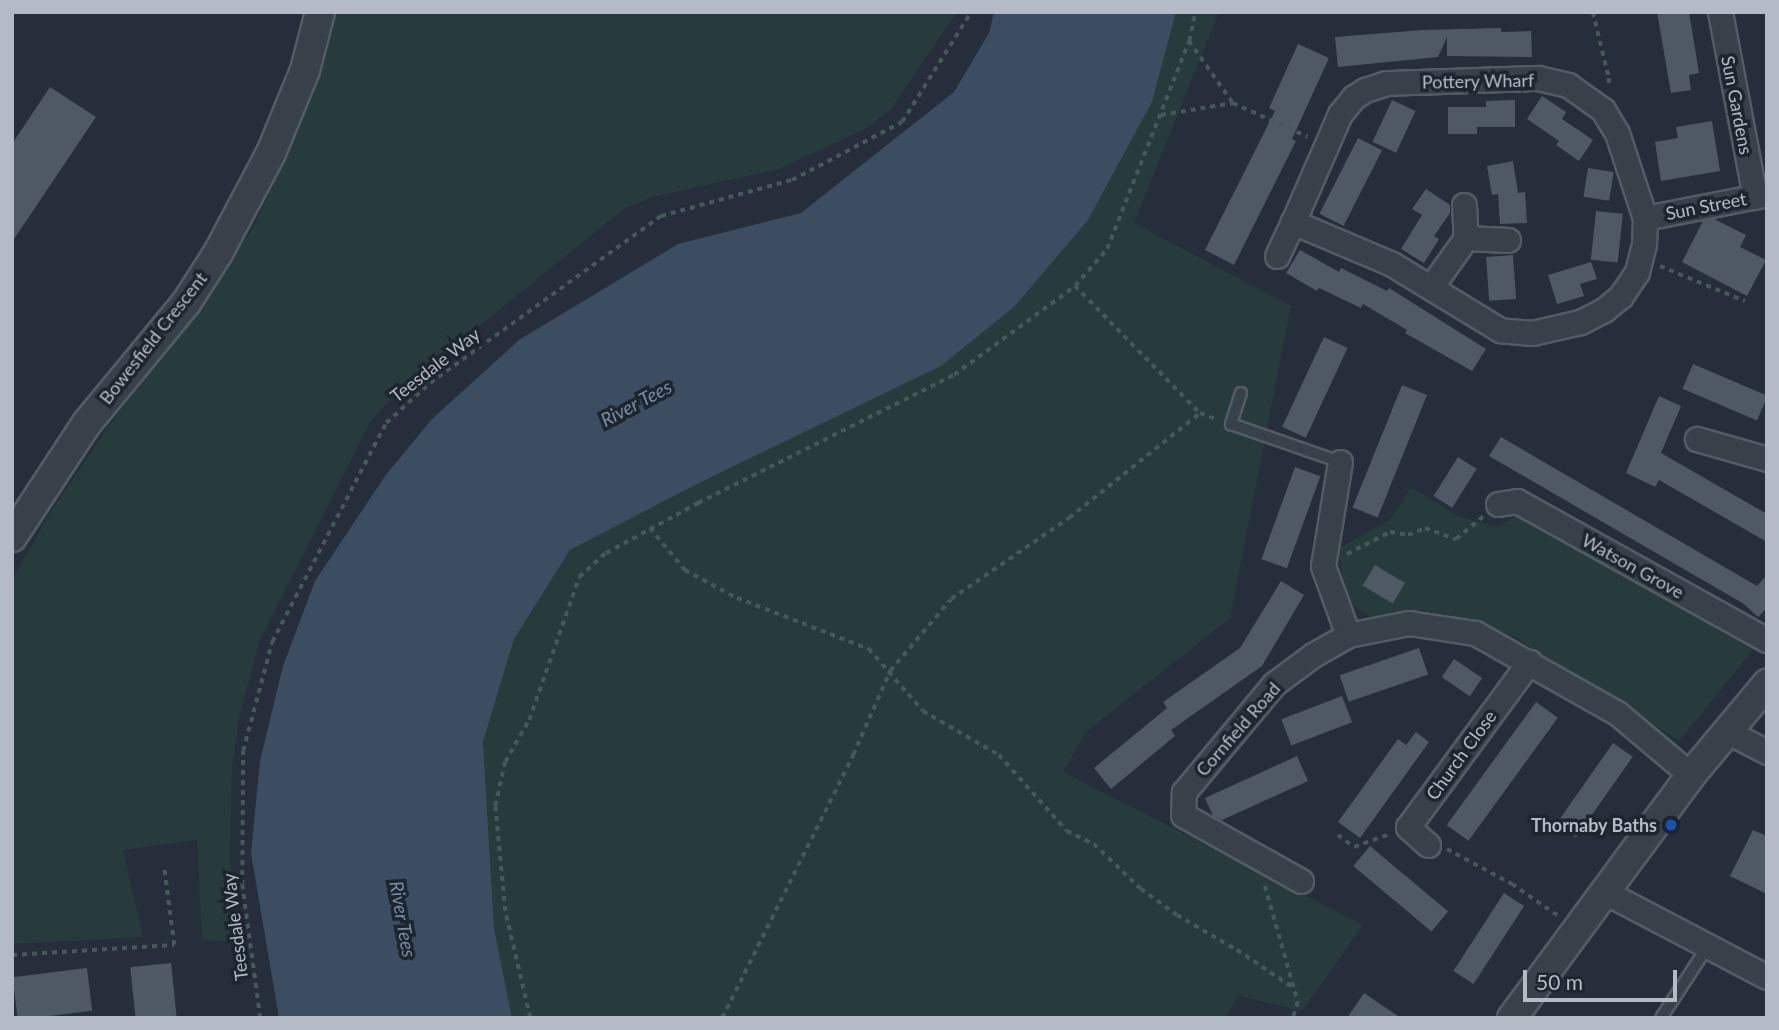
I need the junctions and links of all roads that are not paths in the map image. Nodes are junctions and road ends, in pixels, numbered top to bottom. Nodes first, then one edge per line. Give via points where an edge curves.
1 (320, 12) edge
2 (1720, 12) edge
3 (1761, 195) edge
4 (1464, 205) dead end
5 (1645, 218) junction
6 (1293, 222) junction
7 (1465, 238) junction
8 (1507, 240) dead end
9 (1277, 256) dead end
10 (1431, 287) junction
11 (1241, 393) dead end
12 (1697, 439) dead end
13 (1767, 459) edge
14 (1340, 462) joint
15 (1497, 504) road end
16 (12, 537) edge
17 (1348, 635) junction
18 (1767, 640) edge
19 (1529, 662) junction
20 (1767, 684) edge
21 (1726, 731) junction
22 (1767, 752) edge
23 (1691, 775) junction
24 (1428, 845) road end
25 (1301, 881) dead end
26 (1602, 891) junction
27 (1708, 946) junction
28 (1767, 977) edge
29 (1512, 1018) edge
30 (1661, 1018) edge

1 - 16 street, Bowesfield Crescent via 305,69 271,153 218,253 186,303 87,423
2 - 3 street, Sun Gardens
3 - 5 street, Sun Street
4 - 7 street
5 - 6 street, Pottery Wharf via 1617,133 1602,110 1568,85 1538,78 1386,83 1364,90 1347,104
5 - 10 street, Pottery Wharf via 1641,258 1630,284 1604,310 1580,322 1516,333 1490,325
6 - 9 street
6 - 10 street, Pottery Wharf via 1371,254
7 - 8 street
7 - 10 street
11 - 14 lane via 1231,424
12 - 13 street
14 - 17 street via 1323,566
15 - 18 street, Watson Grove via 1517,501
17 - 19 street, Cornfield Road via 1409,623 1475,633
17 - 25 street, Cornfield Road via 1274,684 1184,792 1183,815
19 - 23 street, Cornfield Road via 1617,713
19 - 24 street, Church Close via 1408,827
20 - 21 street
21 - 22 street
21 - 23 street
23 - 26 street
26 - 27 street
26 - 29 street
27 - 28 street
27 - 30 lane

